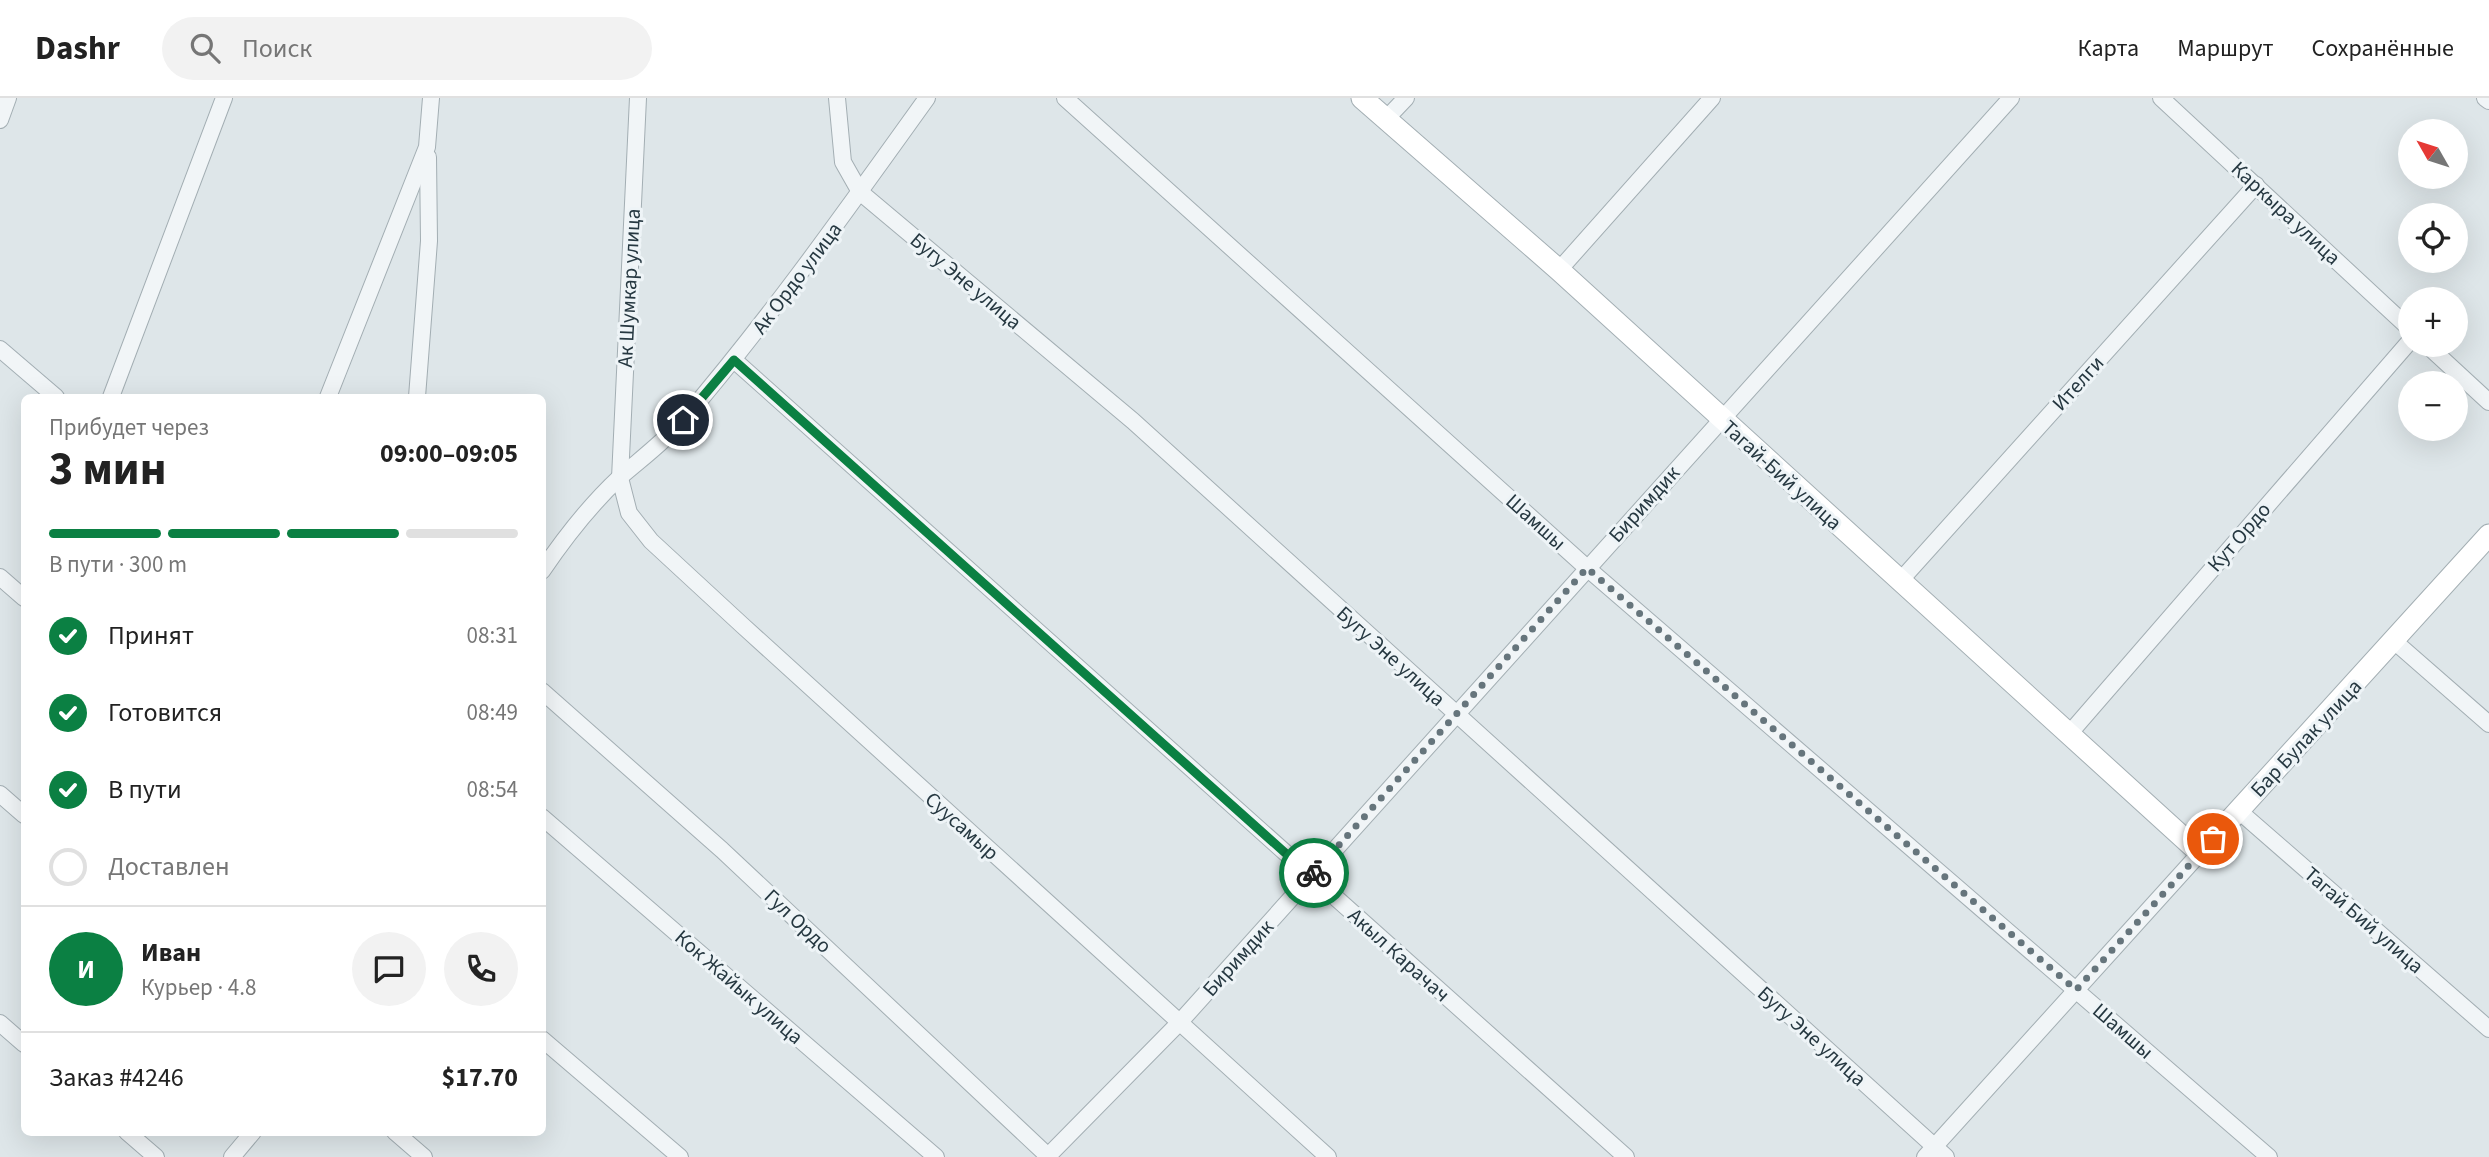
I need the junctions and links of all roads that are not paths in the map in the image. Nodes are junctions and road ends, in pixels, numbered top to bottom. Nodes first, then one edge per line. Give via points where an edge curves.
1 (8, 98) edge
2 (224, 98) edge
3 (431, 98) edge
4 (638, 98) edge
5 (837, 98) edge
6 (927, 98) edge
7 (1065, 98) edge
8 (1362, 98) edge
9 (1406, 98) edge
10 (1712, 98) edge
11 (2011, 98) edge
12 (2161, 98) edge
13 (2485, 98) edge
14 (2489, 102) edge
15 (1386, 119) junction
16 (0, 120) edge
17 (427, 148) junction
18 (2256, 185) junction
19 (860, 192) junction
20 (1559, 270) junction
21 (2398, 317) edge
22 (0, 349) edge
23 (2398, 355) edge
24 (2440, 357) edge
25 (734, 360) junction
26 (52, 394) edge
27 (112, 394) edge
28 (329, 394) edge
29 (417, 394) edge
30 (2489, 402) edge
31 (1721, 419) junction
32 (620, 478) junction
33 (2489, 536) edge
34 (546, 565) edge
35 (1587, 568) junction
36 (0, 577) edge
37 (1899, 582) junction
38 (21, 595) edge
39 (2394, 641) junction
40 (546, 695) edge
41 (1455, 715) junction
42 (2489, 724) edge
43 (2069, 734) junction
44 (0, 794) edge
45 (2239, 811) junction
46 (21, 812) edge
47 (546, 820) edge
48 (2200, 853) junction
49 (1311, 876) junction
50 (2076, 990) junction
51 (0, 1023) edge
52 (1179, 1023) junction
53 (2489, 1029) edge
54 (21, 1041) edge
55 (546, 1042) edge
56 (132, 1136) edge
57 (250, 1136) edge
58 (400, 1136) edge
59 (1935, 1153) edge
60 (1048, 1156) edge
61 (156, 1157) edge
62 (232, 1157) edge
63 (424, 1157) edge
64 (680, 1157) edge
65 (936, 1157) edge
66 (1328, 1157) edge
67 (1626, 1157) edge
68 (2269, 1157) edge

1 - 16 street
2 - 27 street
3 - 17 street
4 - 32 street, Ак Шумкар улица
5 - 19 street via 843,162
6 - 19 street, Ак Ордо улица
7 - 35 street, Шамшы
8 - 15 street, Тагай-Бий улица
9 - 15 street
10 - 20 street
11 - 31 street, Биримдик
12 - 18 street, Каркыра улица
13 - 14 street
15 - 20 street, Тагай-Бий улица
17 - 28 street
17 - 29 street via 429,241
18 - 21 street, Каркыра улица
18 - 37 street, Ителги
19 - 25 street, Ак Ордо улица
19 - 41 street, Бугу Эне улица via 1133,421
20 - 31 street, Тагай-Бий улица
22 - 26 street
23 - 43 street, Кут Ордо
24 - 30 street
25 - 32 street, Ак Ордо улица via 666,440
25 - 49 street, Акыл Карачач
31 - 35 street, Биримдик
31 - 37 street, Тагай-Бий улица
32 - 34 street, Ак Ордо улица via 569,530
32 - 52 street, Суусамыр via 629,513 651,541
33 - 39 street, Бар Булак улица
35 - 41 street, Биримдик
35 - 50 street, Шамшы
36 - 38 street
37 - 43 street, Тагай-Бий улица
39 - 42 street
39 - 45 street, Бар Булак улица
40 - 60 street, Гул Ордо via 722,850
41 - 49 street, Биримдик
41 - 59 street, Бугу Эне улица
43 - 48 street, Тагай-Бий улица
44 - 46 street
45 - 48 street, Бар Булак улица
45 - 53 street, Тагай Бий улица
47 - 65 street, Кок Жайык улица
48 - 50 street, Бар Булак улица
49 - 52 street, Биримдик
49 - 67 street, Акыл Карачач
50 - 59 street, Бар Булак улица
50 - 68 street, Шамшы
51 - 54 street
52 - 60 street, Биримдик
52 - 66 street, Суусамыр
55 - 64 street
56 - 61 street
57 - 62 street
58 - 63 street

